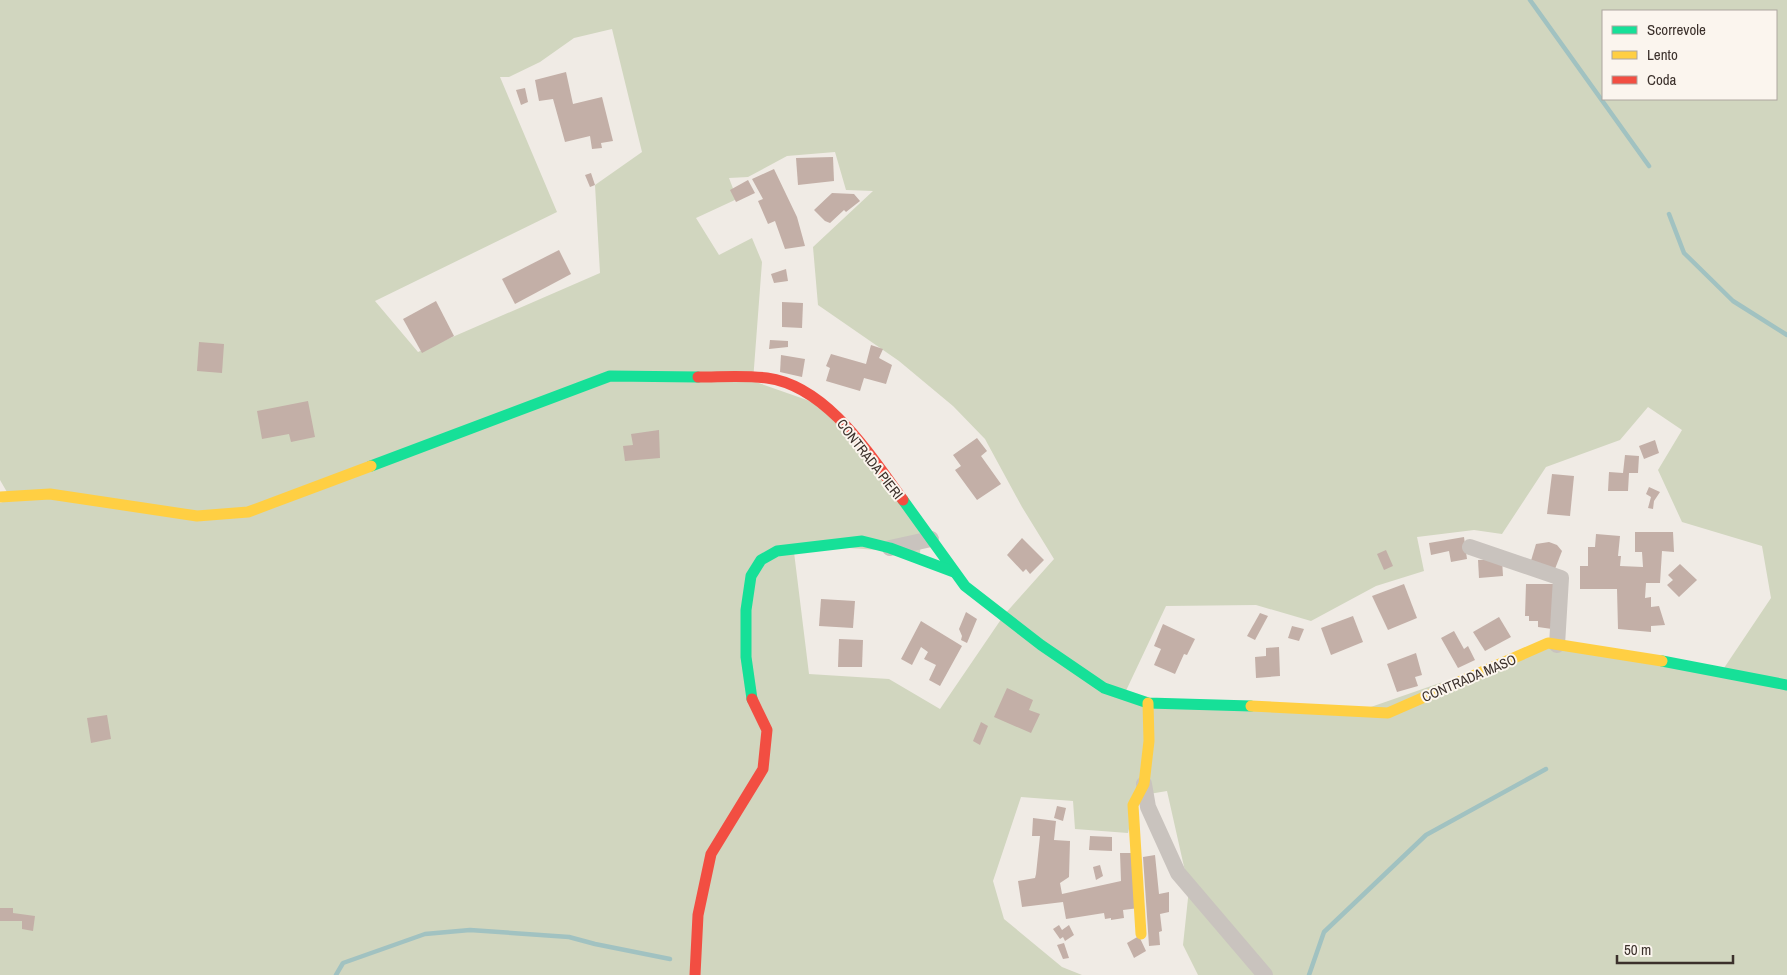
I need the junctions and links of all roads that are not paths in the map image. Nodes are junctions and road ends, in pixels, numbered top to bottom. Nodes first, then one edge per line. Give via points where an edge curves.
1 (0, 498) edge
2 (931, 539) junction
3 (1470, 546) dead end
4 (890, 548) junction
5 (954, 572) junction
6 (1557, 645) junction
7 (1787, 685) edge
8 (1148, 703) junction
9 (1144, 784) junction
10 (1142, 934) dead end
11 (696, 975) edge
12 (1265, 975) edge

1 - 2 street, CONTRADA PIERI via 50,494 197,516 248,512 610,376 768,378 804,390 836,416 863,445
2 - 4 street
2 - 5 street, CONTRADA PIERI
3 - 6 street via 1560,578
4 - 5 street
4 - 11 street via 862,541 777,551 761,560 751,576 746,610 746,657 752,702 767,730 764,769 711,854 698,915
5 - 8 street, CONTRADA MASO via 965,586 1049,651 1104,688
6 - 7 street, CONTRADA MASO via 1648,658
6 - 8 street, CONTRADA MASO via 1548,643 1388,713
8 - 9 street
9 - 10 street via 1133,805
9 - 12 street via 1148,807 1178,873

